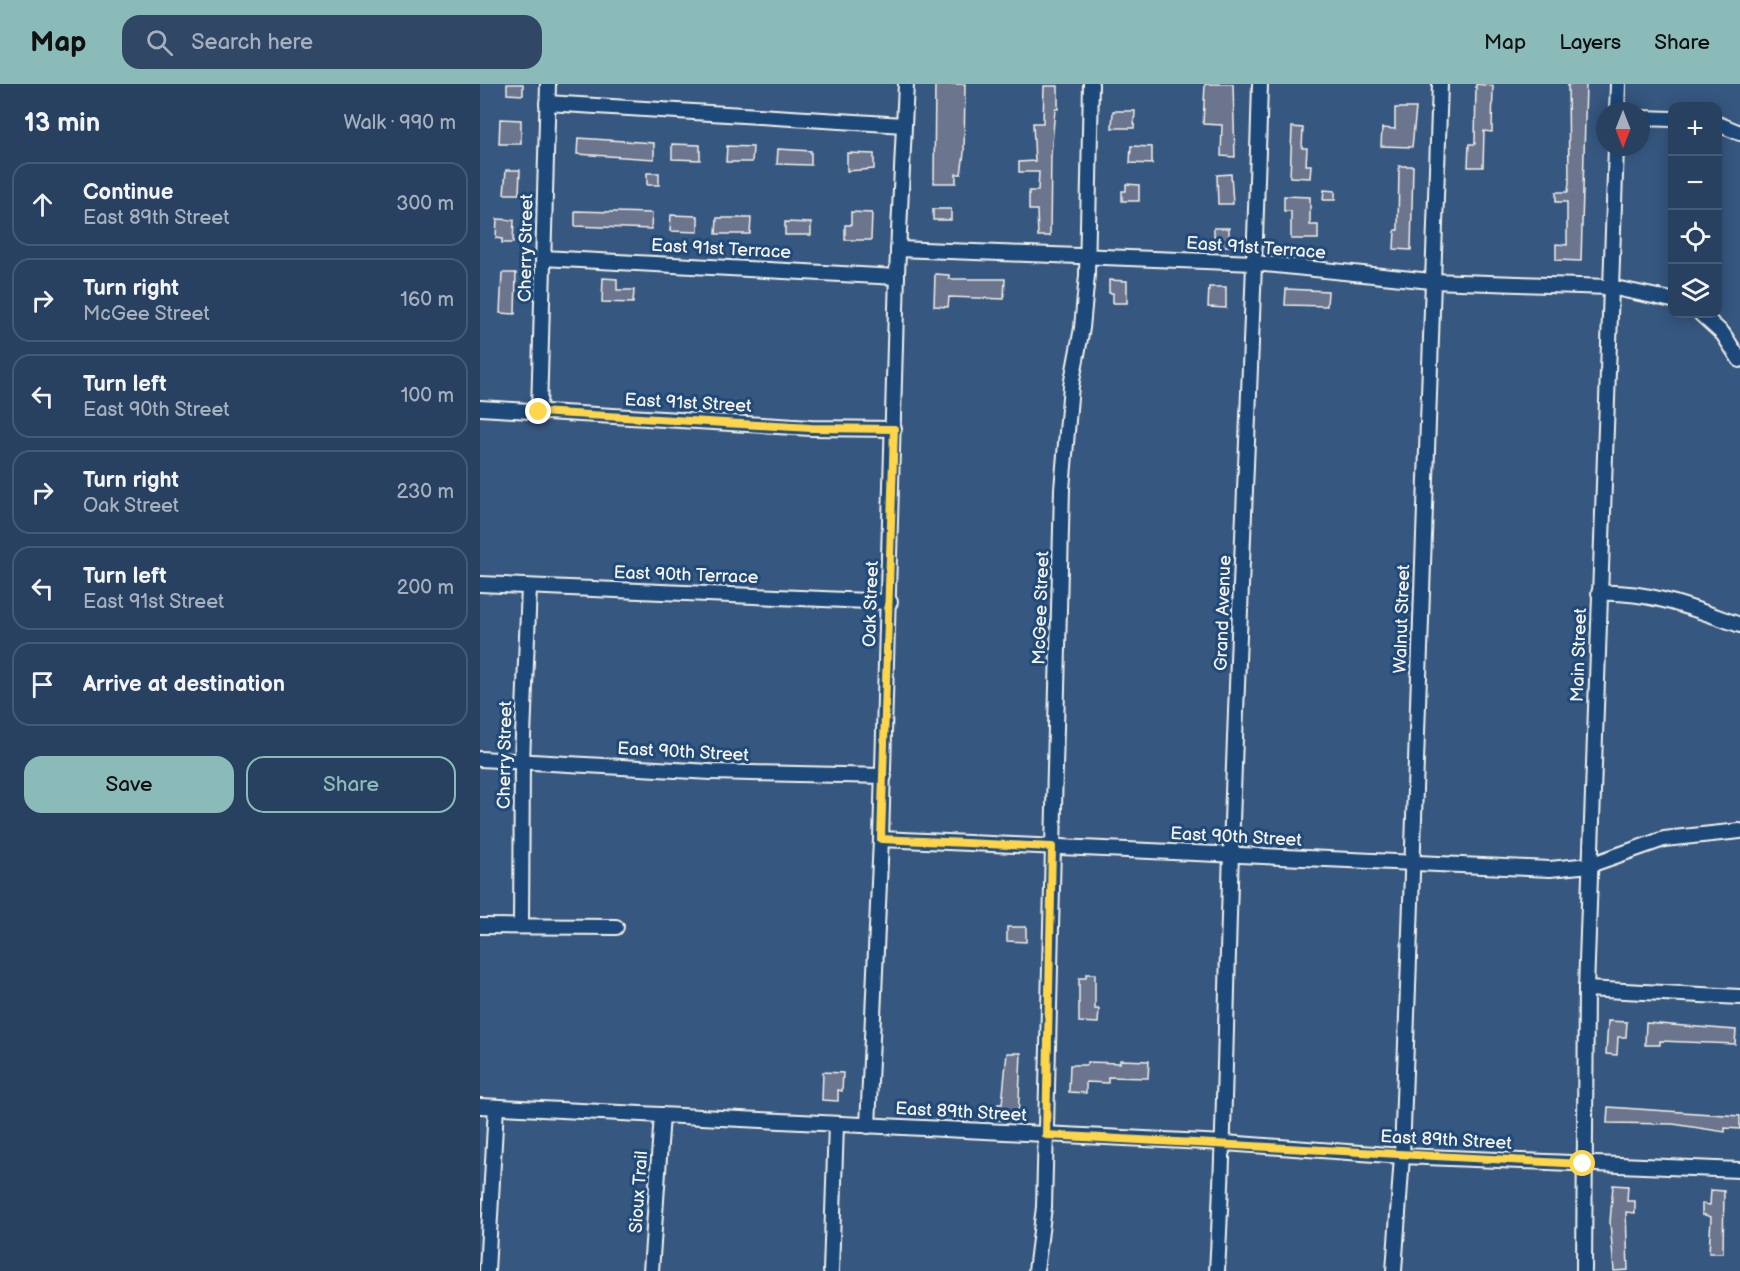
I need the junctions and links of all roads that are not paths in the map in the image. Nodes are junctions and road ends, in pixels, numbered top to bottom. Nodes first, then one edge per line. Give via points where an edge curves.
1 (548, 84) edge
2 (906, 84) edge
3 (1091, 84) edge
4 (1260, 84) edge
5 (1440, 84) edge
6 (1618, 84) edge
7 (547, 102) junction
8 (1617, 102) edge
9 (1650, 118) edge
10 (1668, 119) edge
11 (904, 125) junction
12 (1722, 126) edge
13 (1740, 133) edge
14 (1616, 156) edge
15 (898, 249) junction
16 (1087, 256) junction
17 (543, 258) junction
18 (1256, 263) junction
19 (897, 277) junction
20 (1431, 281) junction
21 (1611, 287) junction
22 (1668, 299) edge
23 (1705, 318) edge
24 (1740, 360) edge
25 (480, 408) edge
26 (539, 412) junction
27 (894, 429) junction
28 (480, 584) edge
29 (529, 587) junction
30 (1599, 592) junction
31 (890, 602) junction
32 (1740, 625) edge
33 (480, 759) edge
34 (522, 761) junction
35 (884, 776) junction
36 (1740, 831) edge
37 (881, 839) junction
38 (1052, 847) junction
39 (1231, 855) junction
40 (1412, 863) junction
41 (1590, 865) junction
42 (521, 925) junction
43 (480, 926) edge
44 (616, 927) dead end
45 (1586, 989) junction
46 (1740, 997) edge
47 (480, 1106) edge
48 (496, 1107) junction
49 (662, 1115) junction
50 (836, 1125) junction
51 (868, 1126) junction
52 (1046, 1135) junction
53 (1225, 1143) junction
54 (1401, 1156) junction
55 (1583, 1164) junction
56 (1740, 1170) edge
57 (487, 1271) edge
58 (651, 1271) edge
59 (831, 1271) edge
60 (1036, 1271) edge
61 (1217, 1271) edge
62 (1394, 1271) edge
63 (1584, 1271) edge

1 - 7 street, Cherry Street
2 - 11 street, Oak Street
3 - 16 street, McGee Street
4 - 18 street, Grand Avenue
5 - 20 street, Walnut Street
6 - 8 street
7 - 11 street
7 - 17 street, Cherry Street
9 - 10 street
11 - 15 street, Oak Street
12 - 13 street
14 - 21 street, Main Street
15 - 16 street, East 91st Terrace
15 - 19 street, Oak Street
16 - 18 street, East 91st Terrace
16 - 38 street, McGee Street via 1062,489
17 - 19 street, East 91st Terrace
17 - 26 street, Cherry Street
18 - 20 street, East 91st Terrace
18 - 39 street, Grand Avenue
19 - 27 street, Oak Street
20 - 21 street, East 91st Terrace
20 - 40 street, Walnut Street
21 - 22 street, East 91st Terrace
21 - 30 street, Main Street
23 - 24 street via 1723,334
25 - 26 street, East 91st Street
26 - 27 street, East 91st Street
27 - 31 street, Oak Street
28 - 29 street, East 90th Terrace
29 - 31 street, East 90th Terrace
29 - 34 street, Cherry Street
30 - 32 street via 1657,596
30 - 41 street, Main Street
31 - 35 street, Oak Street
33 - 34 street, East 90th Street
34 - 35 street, East 90th Street via 711,772
34 - 42 street, Cherry Street
35 - 37 street, Oak Street
36 - 41 street, East 90th Street via 1664,839
37 - 38 street, East 90th Street
37 - 51 street, Oak Street
38 - 39 street, East 90th Street
38 - 52 street, McGee Street
39 - 40 street, East 90th Street
39 - 53 street, Grand Avenue
40 - 41 street, East 90th Street via 1550,869
40 - 54 street, Walnut Street
41 - 45 street, Main Street
42 - 43 street
42 - 44 street
45 - 46 street
45 - 55 street, Main Street
47 - 48 street, East 89th Street
48 - 49 street, East 89th Street
48 - 57 street
49 - 50 street, East 89th Street
49 - 58 street, Sioux Trail
50 - 51 street, East 89th Street
50 - 59 street
51 - 52 street, East 89th Street
52 - 53 street, East 89th Street
52 - 60 street, McGee Street via 1044,1206
53 - 54 street, East 89th Street
53 - 61 street, Grand Avenue
54 - 55 street, East 89th Street
54 - 62 street, Walnut Street
55 - 56 street, East 89th Street
55 - 63 street, Main Street

